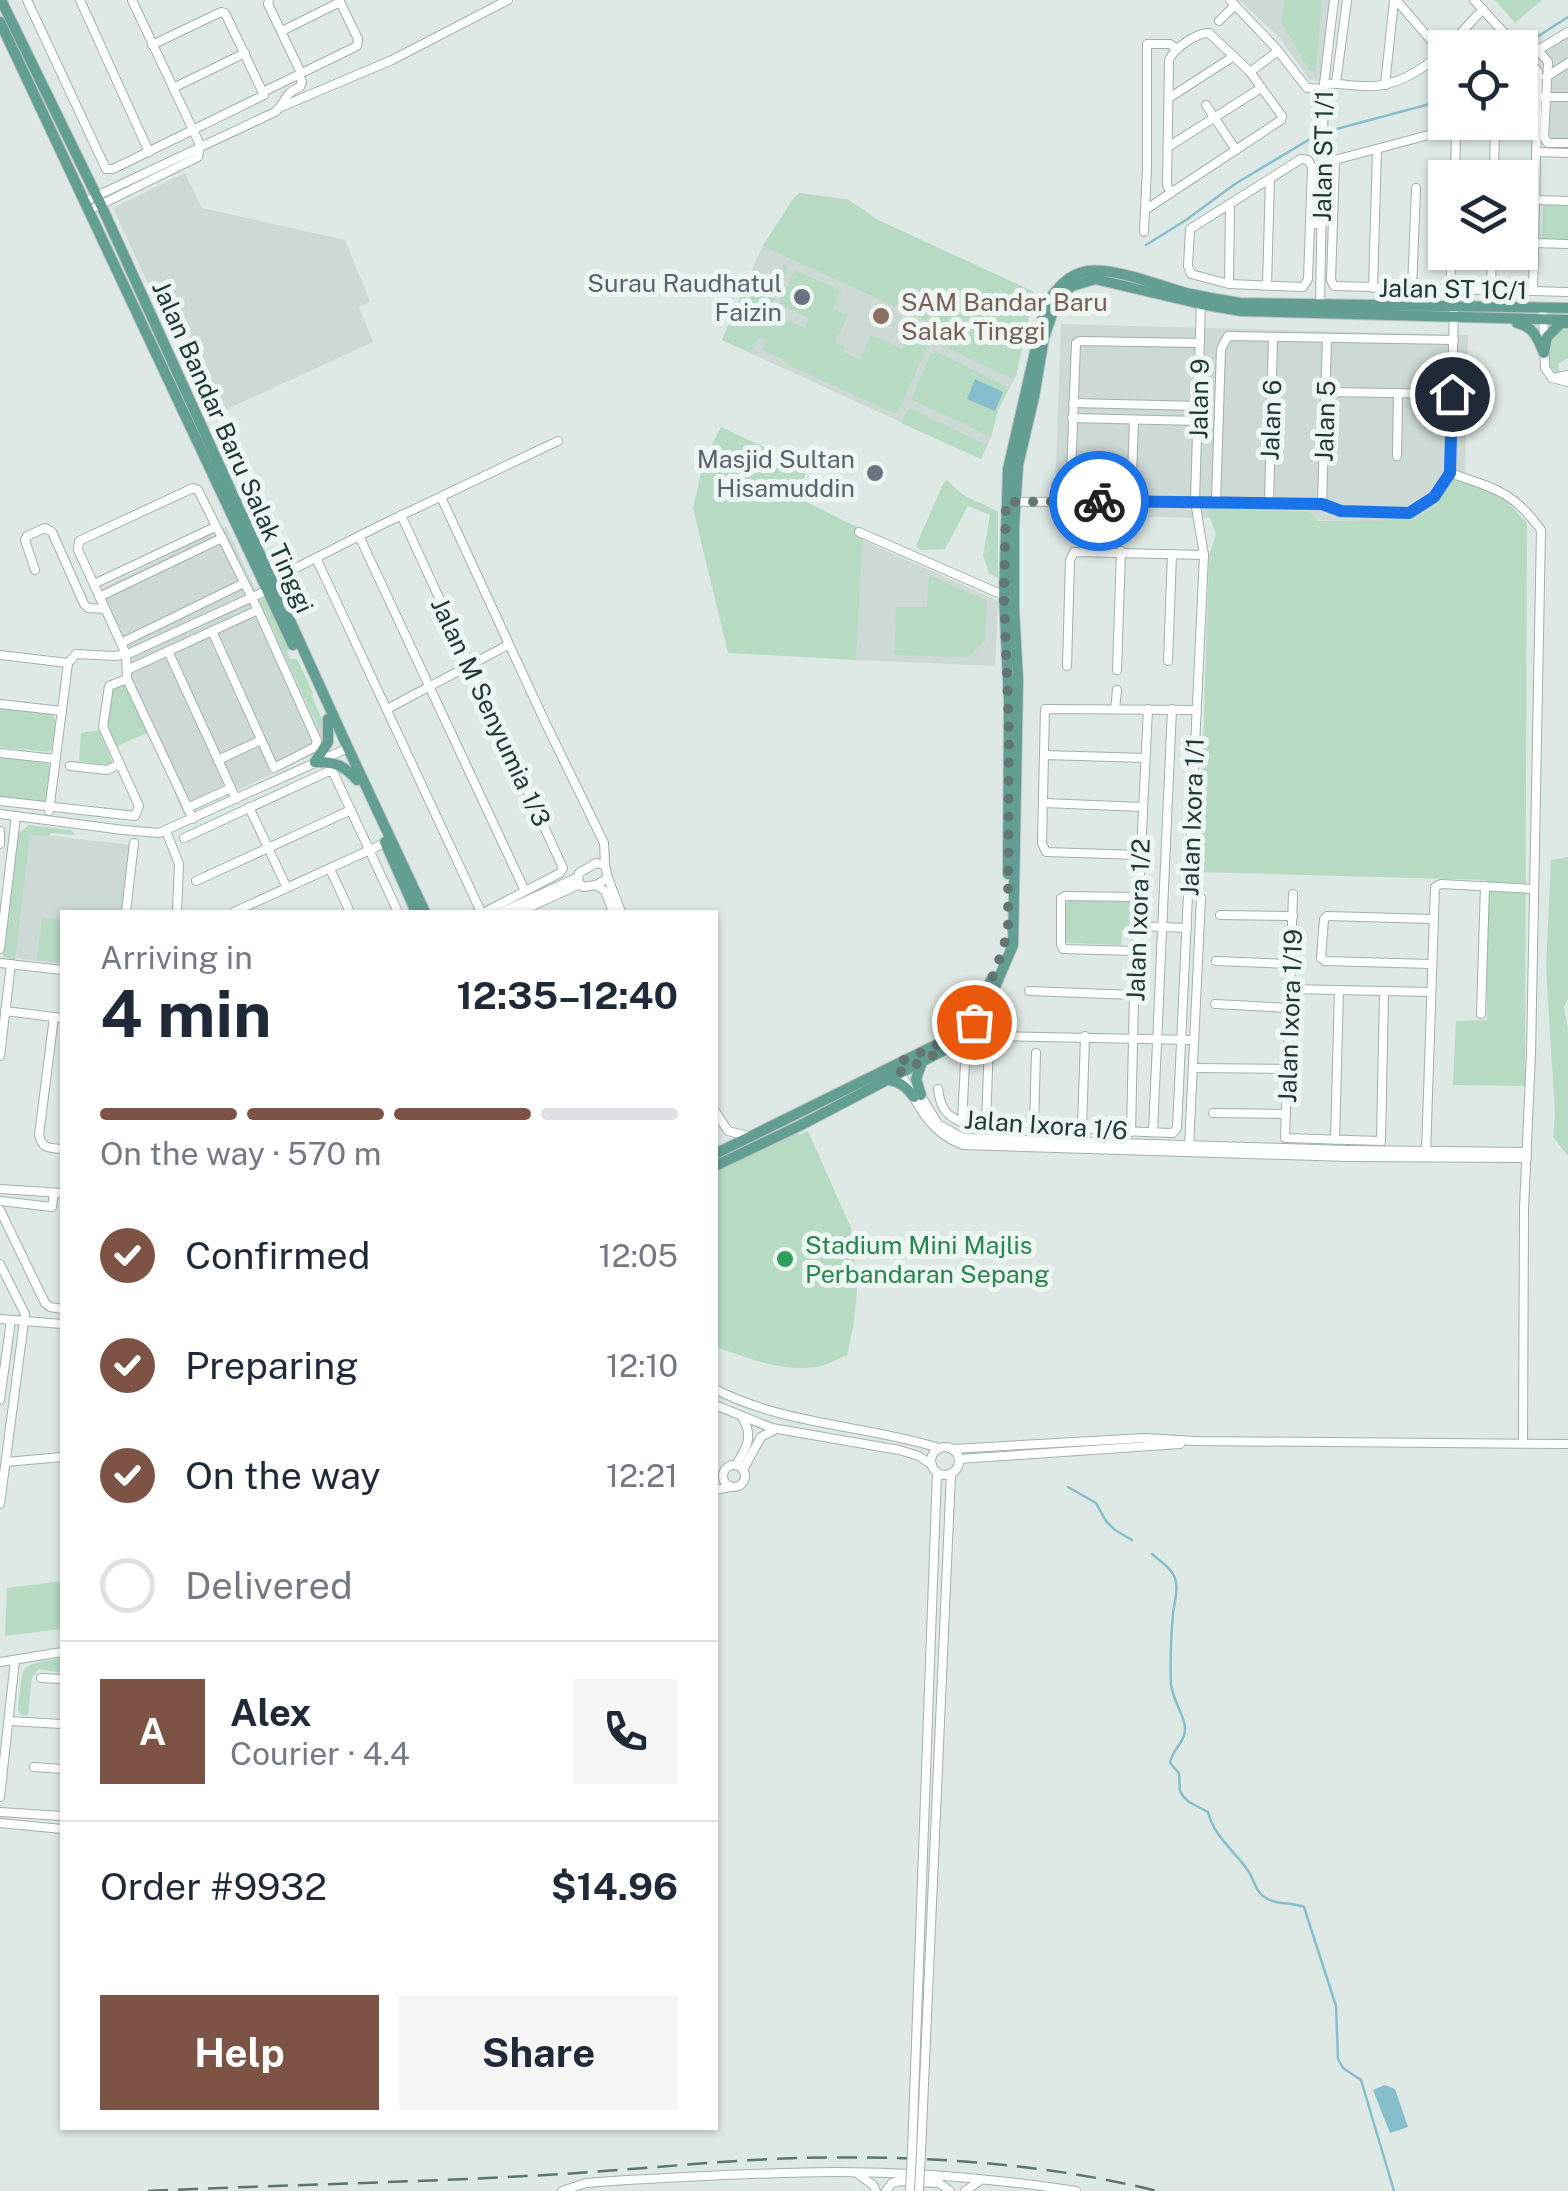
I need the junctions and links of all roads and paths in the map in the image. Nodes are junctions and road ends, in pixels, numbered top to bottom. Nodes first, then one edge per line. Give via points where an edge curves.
1 (0, 0) edge
2 (27, 0) edge
3 (80, 0) edge
4 (132, 0) edge
5 (269, 0) edge
6 (508, 0) edge
7 (1334, 0) edge
8 (1347, 0) edge
9 (1395, 0) edge
10 (1474, 0) edge
11 (340, 1) edge
12 (1232, 2) edge
13 (1482, 9) junction
14 (1219, 21) dead end
15 (2, 29) edge
16 (1463, 30) edge
17 (1502, 30) edge
18 (282, 31) junction
19 (1568, 32) edge
20 (1428, 34) edge
21 (152, 45) junction
22 (1175, 51) junction
23 (1278, 51) junction
24 (246, 53) junction
25 (1234, 56) junction
26 (1568, 63) edge
27 (1428, 64) edge
28 (1250, 72) junction
29 (1538, 73) edge
30 (300, 74) junction
31 (1541, 77) junction
32 (1538, 78) edge
33 (1336, 83) junction
34 (1384, 85) junction
35 (1324, 87) junction
36 (173, 88) junction
37 (1261, 88) junction
38 (263, 94) junction
39 (1542, 96) junction
40 (1568, 97) edge
41 (1168, 98) junction
42 (1206, 105) dead end
43 (281, 107) junction
44 (1214, 118) junction
45 (194, 131) junction
46 (1428, 135) edge
47 (1568, 143) edge
48 (200, 145) junction
49 (1168, 147) junction
50 (1236, 150) junction
51 (1377, 150) junction
52 (149, 152) junction
53 (1536, 152) junction
54 (1568, 153) edge
55 (1335, 160) junction
56 (1536, 160) edge
57 (1323, 163) junction
58 (1270, 179) junction
59 (1416, 188) dead end
60 (1171, 193) junction
61 (1538, 200) edge
62 (1568, 200) edge
63 (93, 203) junction
64 (1230, 204) junction
65 (1145, 210) junction
66 (1310, 224) junction
67 (1322, 224) junction
68 (1144, 232) dead end
69 (1538, 243) edge
70 (1568, 244) edge
71 (1451, 270) edge
72 (1492, 270) edge
73 (1533, 270) edge
74 (1229, 284) junction
75 (1268, 285) junction
76 (1373, 288) junction
77 (1412, 288) junction
78 (1450, 290) junction
79 (1491, 290) junction
80 (1533, 291) junction
81 (1568, 292) edge
82 (1202, 300) junction
83 (1320, 308) junction
84 (1568, 308) edge
85 (1454, 312) junction
86 (1543, 313) junction
87 (1506, 319) junction
88 (1568, 321) edge
89 (160, 335) junction
90 (1273, 337) junction
91 (1328, 338) junction
92 (1454, 340) junction
93 (1200, 344) junction
94 (1544, 353) junction
95 (176, 372) junction
96 (1568, 379) edge
97 (1326, 392) junction
98 (1398, 393) junction
99 (1452, 394) junction
100 (1073, 404) junction
101 (1199, 406) junction
102 (1072, 418) junction
103 (1134, 421) junction
104 (1198, 421) junction
105 (558, 441) dead end
106 (1397, 456) dead end
107 (1450, 473) junction
108 (441, 497) junction
109 (1131, 500) junction
110 (1070, 501) junction
111 (1195, 501) junction
112 (1216, 501) junction
113 (1011, 502) junction
114 (1268, 503) junction
115 (1322, 504) junction
116 (402, 515) junction
117 (216, 528) junction
118 (859, 532) dead end
119 (359, 536) junction
120 (217, 540) junction
121 (255, 545) junction
122 (1121, 552) junction
123 (1172, 554) junction
124 (1204, 555) junction
125 (316, 558) junction
126 (34, 570) dead end
127 (284, 574) junction
128 (244, 583) junction
129 (94, 584) junction
130 (271, 589) junction
131 (1009, 596) junction
132 (99, 597) junction
133 (252, 598) junction
134 (105, 609) junction
135 (258, 610) junction
136 (288, 616) junction
137 (212, 631) junction
138 (121, 643) junction
139 (508, 645) junction
140 (168, 651) junction
141 (0, 654) edge
142 (126, 654) junction
143 (1168, 661) dead end
144 (68, 663) junction
145 (470, 665) junction
146 (1067, 666) dead end
147 (1117, 670) dead end
148 (127, 674) junction
149 (430, 686) junction
150 (1117, 690) dead end
151 (0, 704) edge
152 (387, 708) junction
153 (1115, 709) junction
154 (1148, 709) junction
155 (1172, 710) junction
156 (1196, 710) junction
157 (62, 712) junction
158 (328, 719) junction
159 (261, 740) junction
160 (345, 749) junction
161 (0, 753) edge
162 (1045, 755) junction
163 (1145, 758) junction
164 (56, 759) junction
165 (218, 760) junction
166 (316, 762) junction
167 (120, 764) junction
168 (70, 766) dead end
169 (274, 768) junction
170 (278, 778) junction
171 (357, 780) junction
172 (231, 788) junction
173 (236, 799) junction
174 (0, 801) edge
175 (1044, 804) junction
176 (50, 807) junction
177 (249, 807) junction
178 (188, 808) junction
179 (1142, 808) junction
180 (351, 810) junction
181 (0, 814) edge
182 (16, 816) junction
183 (192, 819) junction
184 (48, 821) junction
185 (0, 831) edge
186 (166, 831) junction
187 (184, 838) dead end
188 (134, 843) dead end
189 (385, 843) junction
190 (0, 844) edge
191 (268, 848) junction
192 (370, 850) junction
193 (1140, 855) junction
194 (601, 864) junction
195 (330, 870) junction
196 (4, 878) edge
197 (608, 878) junction
198 (196, 881) dead end
199 (579, 881) junction
200 (596, 885) junction
201 (1484, 886) junction
202 (287, 888) junction
203 (1534, 889) junction
204 (525, 891) junction
205 (1293, 894) dead end
206 (1138, 897) junction
207 (1201, 898) dead end
208 (126, 910) edge
209 (178, 910) edge
210 (238, 910) edge
211 (346, 910) edge
212 (397, 910) edge
213 (415, 910) edge
214 (424, 910) edge
215 (482, 910) edge
216 (487, 910) edge
217 (507, 910) edge
218 (523, 910) edge
219 (616, 910) edge
220 (616, 910) edge
221 (1220, 916) dead end
222 (1293, 916) junction
223 (1433, 919) junction
224 (1137, 926) junction
225 (1161, 928) junction
226 (1187, 928) junction
227 (0, 949) edge
228 (1136, 951) junction
229 (1216, 961) dead end
230 (0, 962) edge
231 (12, 964) junction
232 (1291, 964) junction
233 (1432, 964) junction
234 (60, 970) edge
235 (1290, 989) junction
236 (1339, 990) junction
237 (1028, 991) dead end
238 (1384, 992) junction
239 (1431, 992) junction
240 (1134, 994) junction
241 (1215, 1004) dead end
242 (1289, 1008) junction
243 (6, 1012) junction
244 (1481, 1014) dead end
245 (58, 1018) edge
246 (1085, 1036) junction
247 (1132, 1038) junction
248 (1157, 1039) junction
249 (1182, 1039) junction
250 (1194, 1040) junction
251 (1036, 1054) dead end
252 (0, 1056) edge
253 (923, 1061) junction
254 (964, 1063) dead end
255 (902, 1066) junction
256 (1193, 1068) junction
257 (1287, 1070) junction
258 (887, 1080) junction
259 (938, 1089) dead end
260 (918, 1096) junction
261 (795, 1113) junction
262 (1213, 1113) dead end
263 (1286, 1114) junction
264 (718, 1115) edge
265 (962, 1122) junction
266 (800, 1125) junction
267 (1529, 1125) junction
268 (986, 1126) junction
269 (1034, 1126) junction
270 (1082, 1128) junction
271 (1130, 1132) junction
272 (1153, 1132) junction
273 (1173, 1132) joint
274 (748, 1136) junction
275 (1335, 1140) junction
276 (60, 1149) edge
277 (1189, 1149) junction
278 (718, 1152) edge
279 (1426, 1154) junction
280 (1508, 1155) junction
281 (1527, 1155) junction
282 (718, 1165) edge
283 (0, 1189) edge
284 (1525, 1191) junction
285 (58, 1193) edge
286 (0, 1201) edge
287 (0, 1210) edge
288 (0, 1264) edge
289 (60, 1309) edge
290 (0, 1319) edge
291 (11, 1320) junction
292 (25, 1320) junction
293 (60, 1324) edge
294 (718, 1390) edge
295 (0, 1400) edge
296 (718, 1406) edge
297 (742, 1417) junction
298 (778, 1429) junction
299 (1145, 1442) junction
300 (1523, 1442) junction
301 (1568, 1444) edge
302 (939, 1448) junction
303 (952, 1448) junction
304 (60, 1457) edge
305 (959, 1459) junction
306 (4, 1467) edge
307 (740, 1467) junction
308 (935, 1468) junction
309 (951, 1473) junction
310 (719, 1479) edge
311 (730, 1487) junction
312 (718, 1489) edge
313 (0, 1504) edge
314 (60, 1652) edge
315 (16, 1660) junction
316 (0, 1662) edge
317 (41, 1678) dead end
318 (60, 1679) edge
319 (0, 1696) edge
320 (11, 1696) junction
321 (9, 1721) junction
322 (60, 1724) edge
323 (34, 1767) dead end
324 (60, 1769) edge
325 (1, 1778) edge
326 (0, 1797) edge
327 (0, 1812) edge
328 (60, 1816) edge
329 (0, 1823) edge
330 (60, 1829) edge
331 (916, 2152) junction
332 (856, 2172) junction
333 (882, 2174) junction
334 (961, 2178) junction
335 (981, 2180) junction
336 (562, 2191) edge
337 (881, 2191) edge
338 (910, 2191) edge
339 (919, 2191) edge
340 (950, 2191) edge
341 (962, 2191) edge
342 (1076, 2191) edge

1 - 63 main road, Jalan Bandar Baru Salak Tinggi
2 - 52 street via 104,167 114,170
3 - 52 street
4 - 21 street
5 - 18 street
6 - 43 street
7 - 35 street, Jalan ST 1/1
8 - 33 street
9 - 20 street
9 - 34 street
10 - 13 street
11 - 18 street
11 - 30 street via 357,46
12 - 14 street
12 - 23 street
13 - 16 street
13 - 17 street
15 - 63 main road, Jalan Bandar Baru Salak Tinggi
18 - 30 street
19 - 31 street via 1538,50 1548,62
21 - 24 street via 221,12
21 - 36 street
22 - 25 street via 1208,33
22 - 41 street
22 - 65 street via 1170,44 1147,44
23 - 28 street
23 - 35 street via 1307,88
24 - 36 street
24 - 38 street
25 - 28 street
25 - 41 street
26 - 31 street
27 - 34 street
28 - 37 street
29 - 31 street
30 - 38 street
30 - 43 street via 300,87
31 - 32 street
31 - 39 street
33 - 34 street
33 - 35 street
35 - 57 street, Jalan ST 1/1
36 - 45 street
37 - 44 street
37 - 50 street via 1281,120
38 - 45 street
39 - 40 street
39 - 47 street via 1545,140
39 - 53 street
41 - 49 street
42 - 44 street
43 - 48 street
44 - 49 street
44 - 50 street
45 - 48 street
45 - 52 street
46 - 51 street
48 - 63 street
49 - 60 street
50 - 60 street
51 - 55 street
51 - 76 street
53 - 54 street
53 - 56 street
55 - 57 street
55 - 76 street, Jalan ST 1C/1 via 1331,280
57 - 67 street, Jalan ST 1/1
58 - 64 street
58 - 66 street via 1308,160
58 - 75 street
59 - 77 street
60 - 65 street
61 - 62 street
63 - 89 main road, Jalan Bandar Baru Salak Tinggi
63 - 130 main road, Jalan Bandar Baru Salak Tinggi
64 - 74 street
64 - 74 street via 1190,230 1188,266 1191,274
65 - 68 street
66 - 67 street
66 - 75 street via 1304,287
67 - 83 street, Jalan ST 1/1
69 - 70 street
71 - 78 street
72 - 79 street
73 - 80 street
74 - 75 street
76 - 77 street, Jalan ST 1C/1
77 - 78 street, Jalan ST 1C/1
78 - 79 street, Jalan ST 1C/1
79 - 80 street, Jalan ST 1C/1
80 - 81 street, Jalan ST 1C/1
82 - 83 main road via 1241,311
82 - 93 street, Jalan 9
82 - 113 main road via 1095,279 1063,293 1044,338
83 - 85 main road
84 - 86 main road
85 - 86 main road
85 - 87 main road
85 - 92 street
86 - 87 main road
86 - 88 main road
86 - 94 street
87 - 94 main road via 1528,325
88 - 94 main road via 1547,336
89 - 95 main road, Jalan Bandar Baru Salak Tinggi
89 - 95 main road via 179,346
90 - 91 street
90 - 112 street via 1228,336 1220,349
90 - 114 street, Jalan 6
91 - 92 street
91 - 97 street, Jalan 5
92 - 99 street
93 - 100 street via 1079,341
93 - 101 street, Jalan 9
94 - 96 street via 1552,378
95 - 121 main road, Jalan Bandar Baru Salak Tinggi
97 - 98 street
97 - 115 street, Jalan 5
98 - 99 street
98 - 106 street
99 - 107 street
100 - 101 street
100 - 102 street
101 - 104 street, Jalan 9
102 - 103 street
102 - 110 street
103 - 104 street
103 - 109 street
104 - 111 street, Jalan 9
105 - 108 street
107 - 115 street via 1434,497 1409,513
107 - 203 street via 1503,491 1540,530
108 - 116 street
108 - 139 street
109 - 110 street
109 - 111 street
110 - 113 street
111 - 112 street
111 - 124 street, Jalan Ixora 1/1
112 - 114 street
113 - 131 main road
114 - 115 street
116 - 119 street
116 - 145 street, Jalan M Senyumia 1/3
117 - 120 street
117 - 129 street
117 - 129 street via 192,488 79,541
118 - 131 street
119 - 125 street
119 - 149 street
120 - 128 street
120 - 132 street
121 - 127 street via 271,569
121 - 130 main road, Jalan Bandar Baru Salak Tinggi
122 - 123 street
122 - 146 street via 1076,550 1070,560
122 - 147 street
123 - 124 street
123 - 143 street
124 - 156 street, Jalan Ixora 1/1
125 - 127 street
125 - 152 street
126 - 134 street via 25,540 45,528 84,604
127 - 136 street
128 - 133 street
128 - 138 street
129 - 132 street
130 - 133 street
130 - 136 main road, Jalan Bandar Baru Salak Tinggi
130 - 158 main road, Jalan Bandar Baru Salak Tinggi
131 - 253 main road via 1018,680 1013,944 974,1022
131 - 255 main road via 1008,930 985,993 966,1020
132 - 134 street
133 - 135 street
133 - 142 street
134 - 138 street
135 - 137 street
135 - 169 street via 317,740 316,748
136 - 160 main road, Jalan Bandar Baru Salak Tinggi
137 - 140 street
137 - 159 street
138 - 142 street
139 - 145 street
139 - 194 street via 601,840
140 - 148 street
140 - 165 street
141 - 144 street
142 - 144 street via 76,654
142 - 148 street
144 - 157 street
145 - 149 street
145 - 204 street, Jalan M Senyumia 1/3 via 563,868
148 - 167 street via 109,686 103,727
148 - 178 street
149 - 152 street
149 - 204 street
150 - 153 street
151 - 157 street
152 - 215 street
153 - 154 street
153 - 162 street via 1045,708
154 - 155 street
154 - 163 street, Jalan Ixora 1/2
155 - 156 street
155 - 225 street
156 - 226 street, Jalan Ixora 1/1
157 - 164 street
158 - 160 main road, Jalan Bandar Baru Salak Tinggi
158 - 166 main road via 328,742
159 - 165 street
159 - 169 street
160 - 166 street
160 - 171 main road, Jalan Bandar Baru Salak Tinggi
160 - 214 main road, Jalan Bandar Baru Salak Tinggi
161 - 164 street
162 - 163 street
162 - 175 street
163 - 179 street, Jalan Ixora 1/2
164 - 176 street
165 - 172 street
166 - 170 street
166 - 171 main road via 341,765
167 - 168 street via 107,770
167 - 176 street via 139,806 136,816
169 - 170 street
170 - 173 street
171 - 189 main road, Jalan Bandar Baru Salak Tinggi
172 - 173 street
172 - 178 street
173 - 183 street
174 - 176 street
175 - 179 street
175 - 193 street via 1046,852
176 - 184 street
177 - 180 street via 333,772
177 - 187 street
177 - 191 street
178 - 183 street
179 - 193 street, Jalan Ixora 1/2
180 - 191 street
180 - 192 street
181 - 182 street
182 - 184 street
182 - 196 street
183 - 186 street
184 - 186 street
185 - 190 street
186 - 209 street via 179,864
188 - 208 street
189 - 192 street
189 - 213 main road, Jalan Bandar Baru Salak Tinggi
191 - 198 street
191 - 202 street
192 - 195 street
192 - 212 street
193 - 206 street, Jalan Ixora 1/2
194 - 197 street
194 - 199 street via 582,870
195 - 202 street
195 - 211 street
196 - 227 street
197 - 200 street
197 - 219 street
199 - 200 street via 586,888
199 - 217 street
199 - 218 street
200 - 220 street
201 - 203 street
201 - 223 street via 1438,885
201 - 244 street
202 - 210 street
203 - 267 street
204 - 216 street
205 - 222 street, Jalan Ixora 1/19
206 - 224 street, Jalan Ixora 1/2
206 - 228 street via 1062,898 1063,949
207 - 250 street
221 - 222 street
222 - 232 street, Jalan Ixora 1/19
223 - 233 street
223 - 233 street via 1327,916 1321,958
224 - 225 street
224 - 228 street, Jalan Ixora 1/2
225 - 226 street
225 - 248 street
226 - 249 street, Jalan Ixora 1/1
228 - 240 street, Jalan Ixora 1/2
229 - 232 street
230 - 231 street
231 - 234 street
231 - 243 street
232 - 235 street, Jalan Ixora 1/19
233 - 239 street
235 - 236 street
235 - 242 street, Jalan Ixora 1/19
236 - 238 street
236 - 275 street
237 - 240 street
238 - 239 street
238 - 275 street via 1380,1141
239 - 279 street
240 - 247 street, Jalan Ixora 1/2
241 - 242 street
242 - 257 street, Jalan Ixora 1/19
243 - 245 street
243 - 252 street
245 - 276 street via 39,1135 46,1148
246 - 247 street
246 - 268 street via 990,1037
246 - 270 street
247 - 248 street
247 - 271 street, Jalan Ixora 1/2
248 - 249 street
248 - 272 street
249 - 250 street
249 - 273 street, Jalan Ixora 1/1
250 - 256 street
251 - 269 street
253 - 255 main road
253 - 260 main road
254 - 265 street
255 - 258 main road
255 - 260 street
255 - 261 main road
256 - 257 street
256 - 277 street
257 - 263 street, Jalan Ixora 1/19
258 - 260 main road
258 - 266 main road
259 - 265 street, Jalan Ixora 1/6 via 943,1108
260 - 277 street via 937,1131 964,1144
261 - 266 main road
261 - 274 main road
262 - 263 street
263 - 275 street, Jalan Ixora 1/19 via 1286,1138
264 - 274 street via 728,1131
265 - 268 street, Jalan Ixora 1/6
266 - 282 main road
267 - 280 street
267 - 281 street
268 - 269 street, Jalan Ixora 1/6
269 - 270 street, Jalan Ixora 1/6
270 - 271 street, Jalan Ixora 1/6
271 - 272 street, Jalan Ixora 1/6
272 - 273 street, Jalan Ixora 1/6
274 - 278 main road
277 - 279 street
279 - 280 street
280 - 281 street
280 - 284 street
281 - 284 street
283 - 285 street
284 - 300 street
285 - 286 street via 52,1206
287 - 289 street via 45,1303
288 - 292 street
290 - 291 street
291 - 292 street
291 - 295 street
292 - 293 street
292 - 306 street
294 - 302 street via 784,1414
296 - 297 street
297 - 298 street
297 - 307 street via 750,1440
298 - 307 street via 763,1434
298 - 308 street via 899,1450
299 - 300 street
299 - 303 street
299 - 305 street
300 - 301 street
302 - 303 street
302 - 308 street via 932,1455
303 - 305 street
304 - 306 street
305 - 309 street
306 - 313 street
307 - 310 street via 728,1466
307 - 311 street via 743,1482
308 - 309 street
308 - 331 street
309 - 331 street
310 - 311 street
311 - 312 street
314 - 315 street
315 - 316 street
315 - 320 street
317 - 318 street
319 - 320 street
320 - 321 street
321 - 322 street
321 - 325 street
323 - 324 street
325 - 326 street
327 - 328 street
329 - 330 street
331 - 338 street, bridge
331 - 339 street, bridge
332 - 333 street
332 - 336 street via 613,2181
332 - 337 street
333 - 334 street
333 - 337 street
334 - 335 street
334 - 341 street
335 - 341 street
335 - 342 street
337 - 340 street via 900,2180 938,2183

